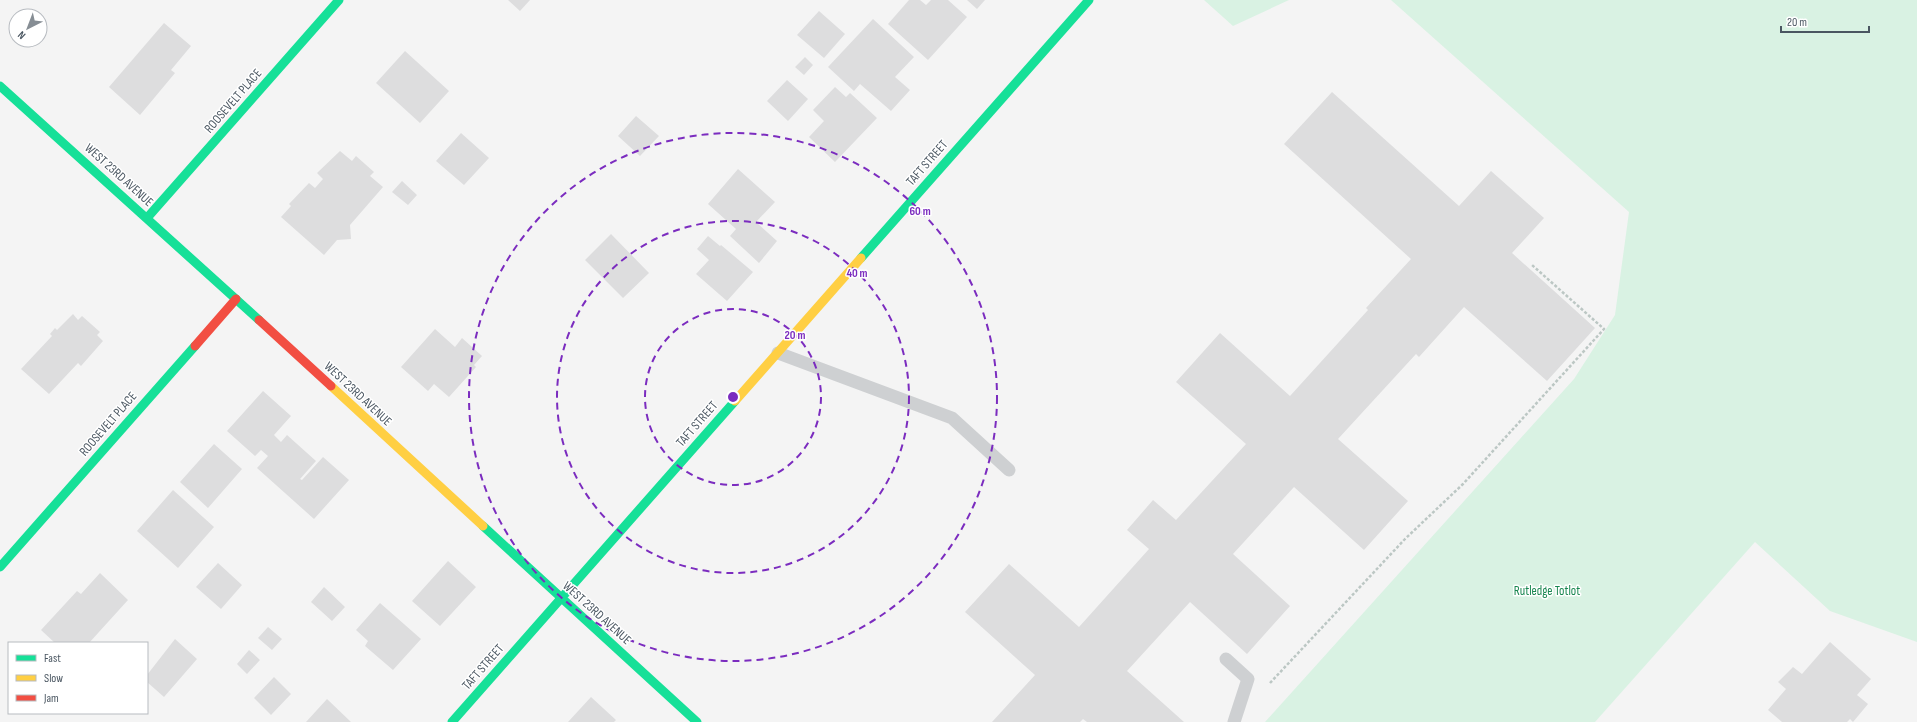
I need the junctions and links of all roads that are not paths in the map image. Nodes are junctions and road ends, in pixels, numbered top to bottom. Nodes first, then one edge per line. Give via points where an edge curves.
1 (339, 0) edge
2 (1089, 0) edge
3 (0, 86) edge
4 (146, 218) junction
5 (236, 299) junction
6 (778, 352) junction
7 (1009, 470) dead end
8 (0, 567) edge
9 (562, 598) junction
10 (1226, 659) dead end
11 (452, 722) edge
12 (697, 722) edge
13 (1234, 722) edge

1 - 4 street, ROOSEVELT PLACE
2 - 6 street, TAFT STREET
3 - 4 street, WEST 23RD AVENUE
4 - 5 street, WEST 23RD AVENUE
5 - 8 street, ROOSEVELT PLACE
5 - 9 street, WEST 23RD AVENUE
6 - 7 lane via 952,418
6 - 9 street, TAFT STREET
9 - 11 street, TAFT STREET
9 - 12 street, WEST 23RD AVENUE
10 - 13 lane via 1248,679

